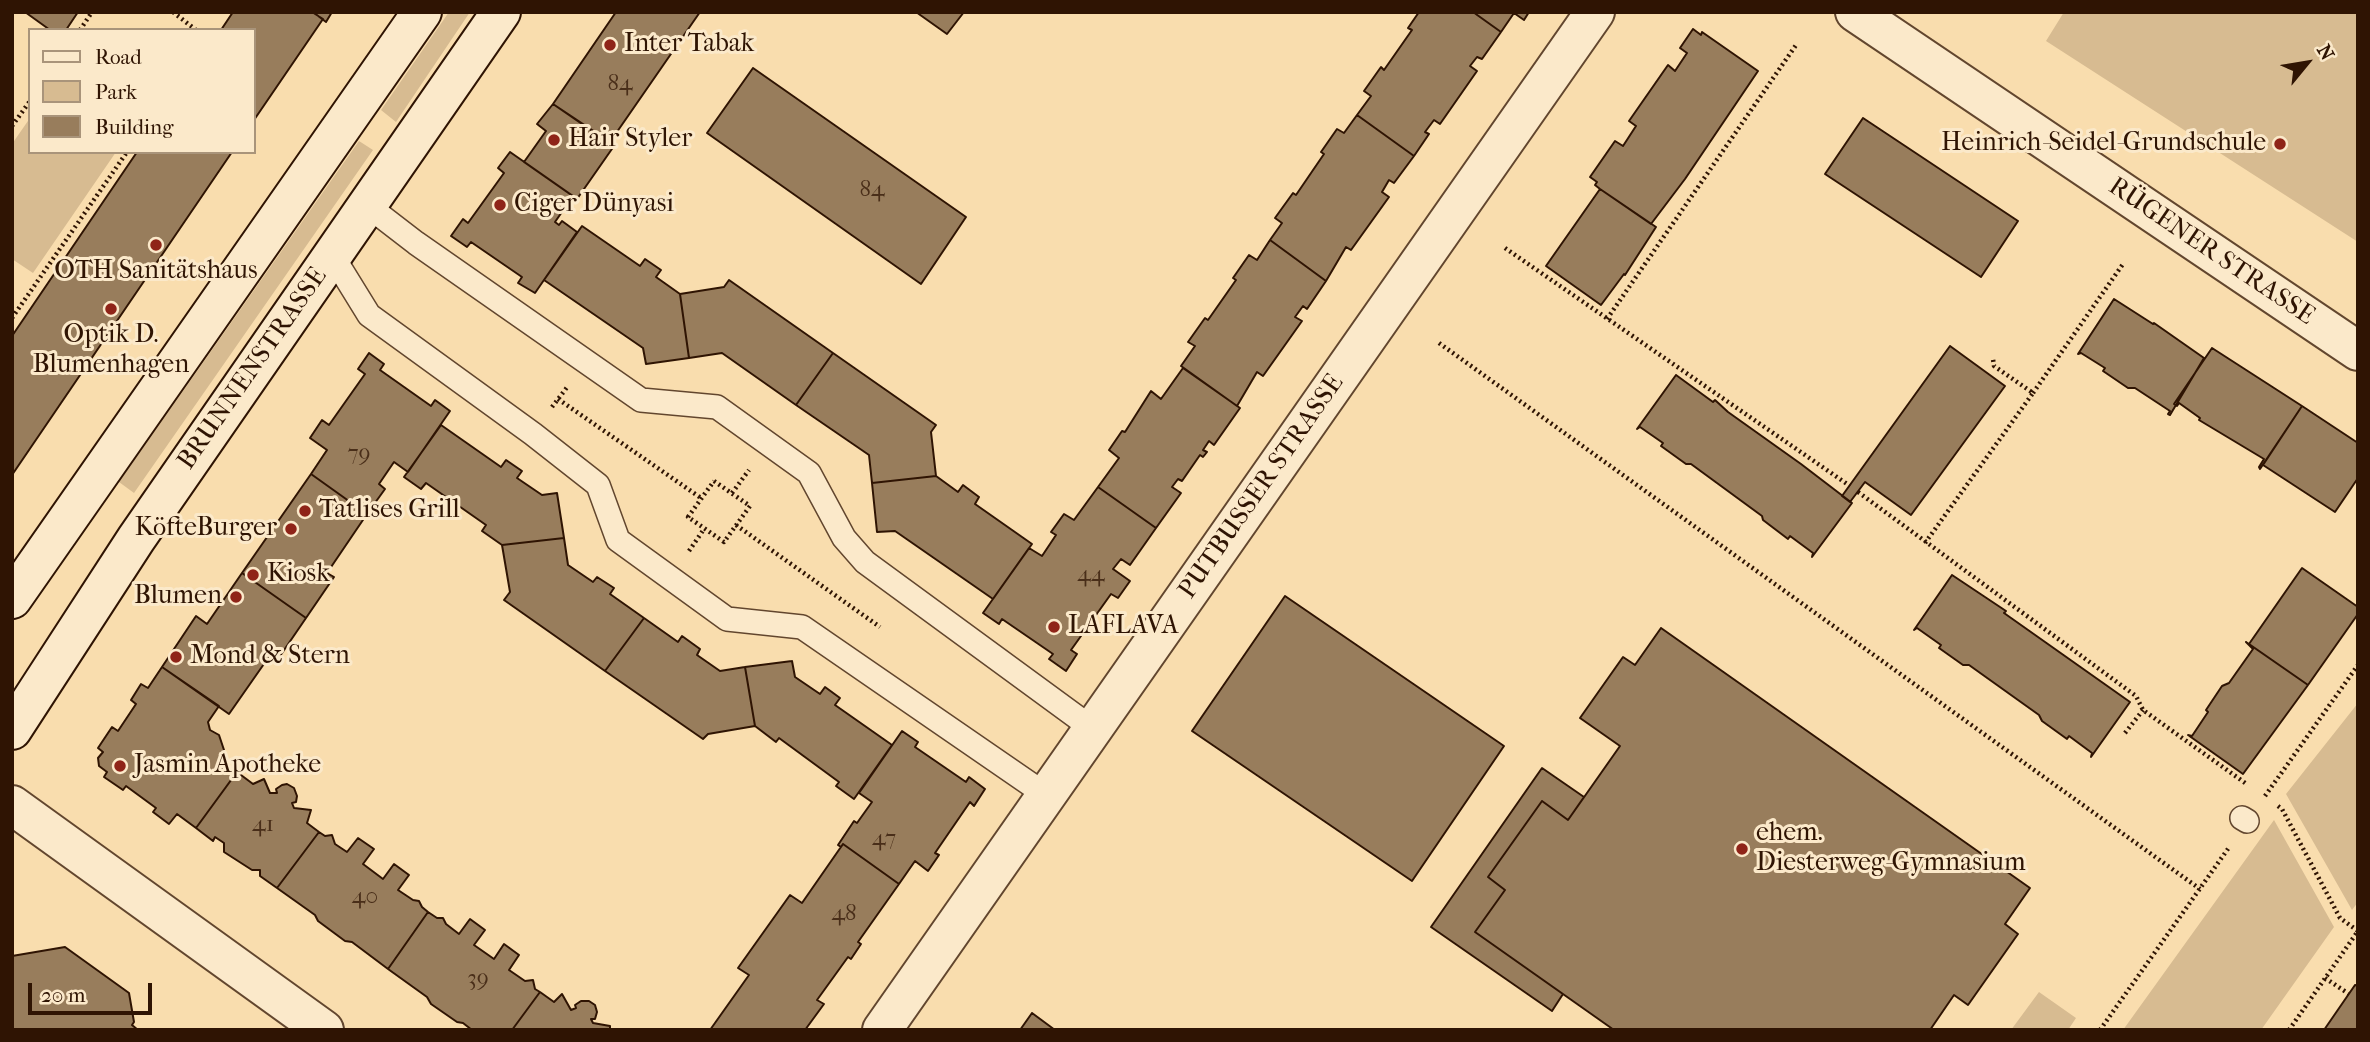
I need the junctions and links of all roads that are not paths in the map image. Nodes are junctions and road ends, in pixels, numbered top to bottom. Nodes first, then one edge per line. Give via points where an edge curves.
1 (422, 12) edge
2 (501, 12) edge
3 (1595, 12) edge
4 (1854, 12) edge
5 (368, 206) junction
6 (332, 255) junction
7 (2358, 351) edge
8 (12, 599) edge
9 (1093, 729) junction
10 (12, 730) edge
11 (1046, 795) junction
12 (12, 804) edge
13 (324, 1030) edge
14 (881, 1030) edge

1 - 8 street
2 - 5 street, BRUNNENSTRASSE
3 - 9 street, PUTBUSSER STRASSE
4 - 7 street, RÜGENER STRASSE
5 - 6 street, BRUNNENSTRASSE
5 - 9 lane via 641,400 717,407 809,473 844,538 865,562
6 - 10 street, BRUNNENSTRASSE
6 - 11 lane via 369,315 598,485 618,540 727,619 802,627
9 - 11 street, PUTBUSSER STRASSE
11 - 14 street, PUTBUSSER STRASSE
12 - 13 street

